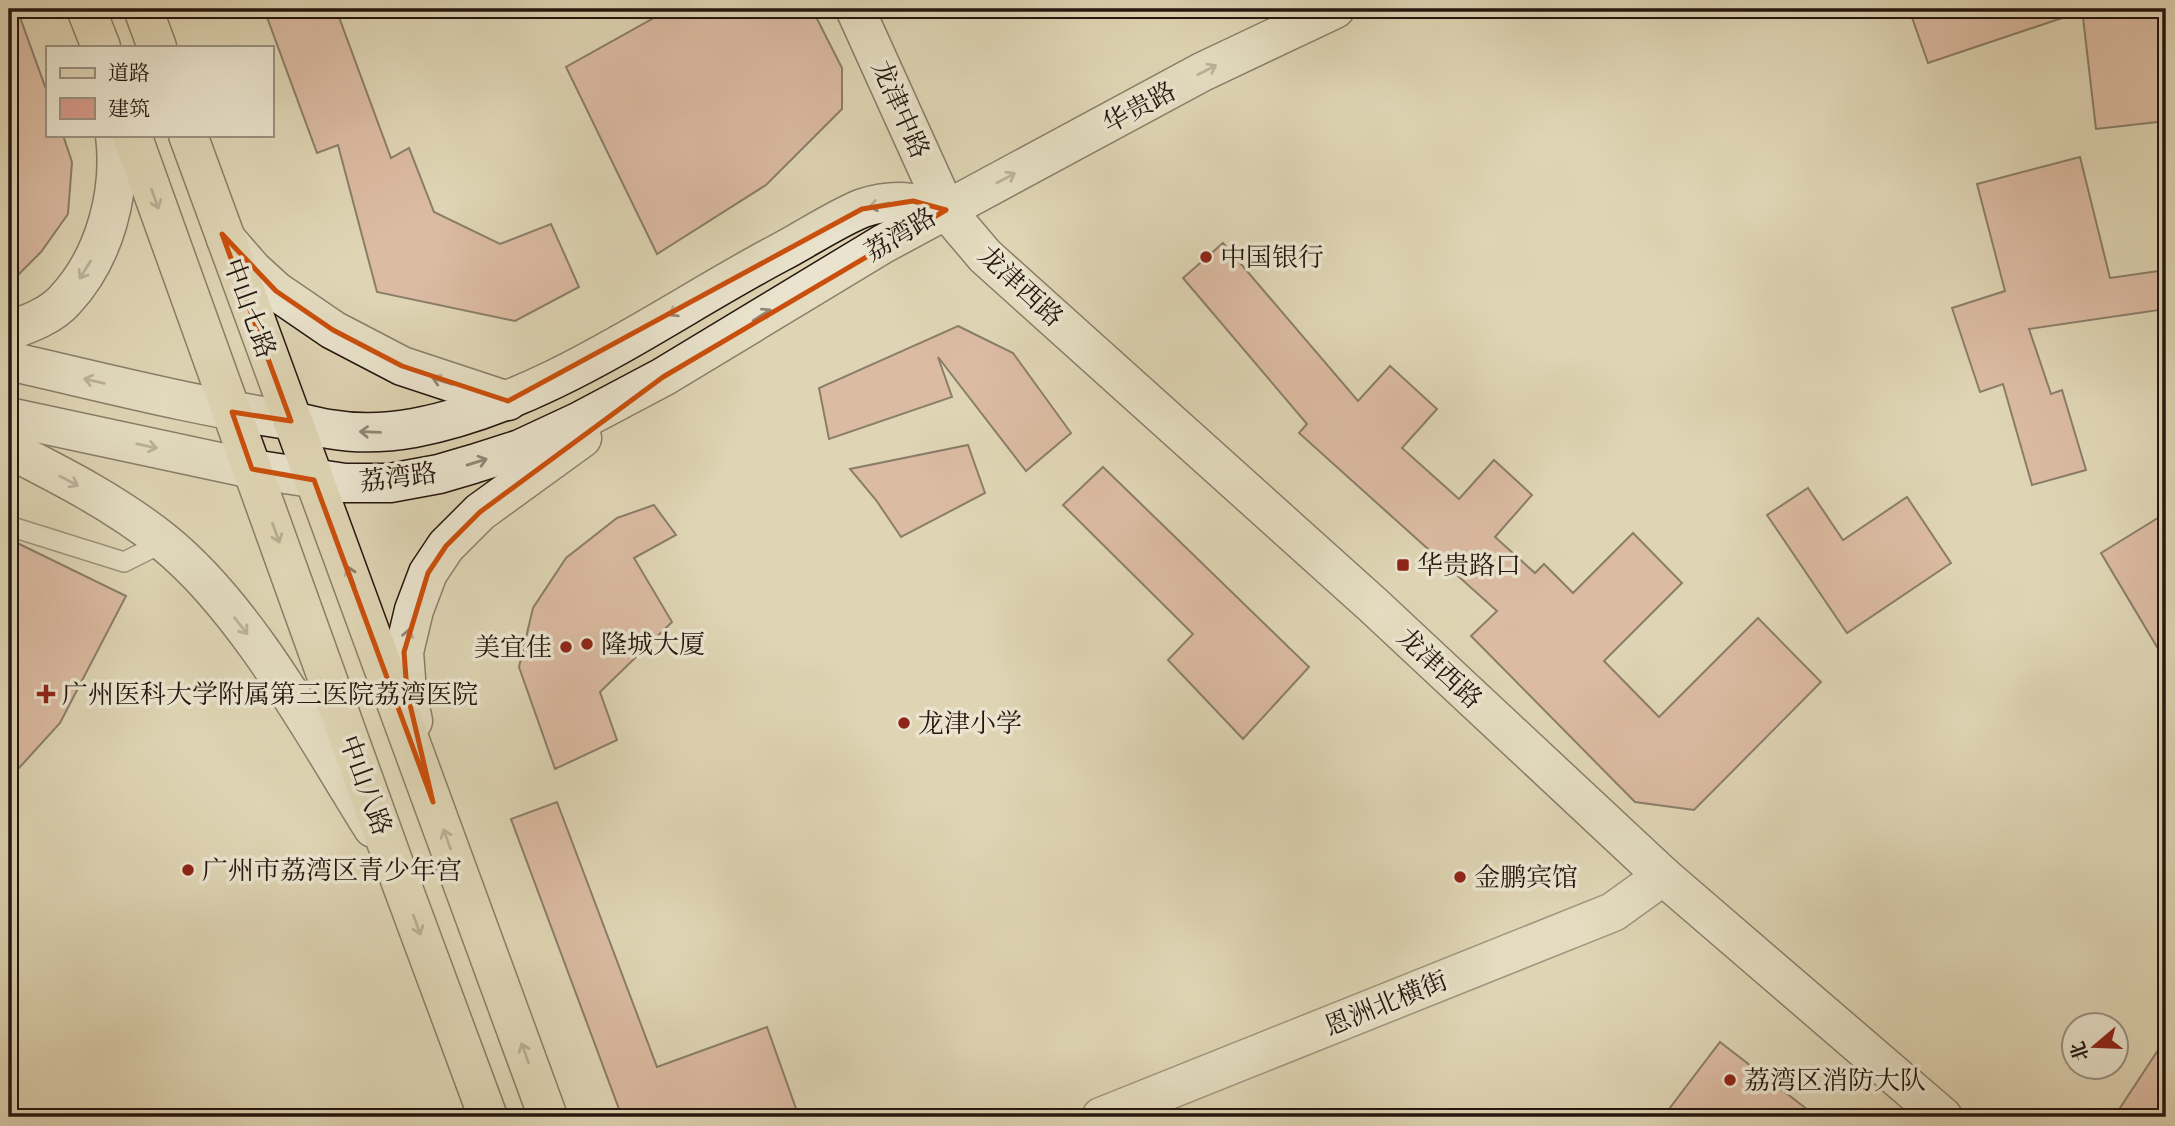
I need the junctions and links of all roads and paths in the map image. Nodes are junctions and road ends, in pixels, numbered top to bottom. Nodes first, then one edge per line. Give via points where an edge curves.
1 (86, 9) edge
2 (143, 9) edge
3 (855, 9) edge
4 (1335, 9) edge
5 (101, 46) edge
6 (157, 46) edge
7 (115, 136) edge
8 (132, 136) edge
9 (188, 136) edge
10 (946, 210) junction
11 (222, 234) junction
12 (9, 331) edge
13 (9, 361) edge
14 (663, 377) junction
15 (508, 401) junction
16 (232, 412) junction
17 (9, 417) edge
18 (291, 421) junction
19 (9, 449) edge
20 (252, 469) junction
21 (314, 480) junction
22 (9, 526) edge
23 (164, 542) junction
24 (433, 802) junction
25 (393, 861) junction
26 (1663, 876) junction
27 (488, 1117) edge
28 (548, 1117) edge
29 (1101, 1117) edge
30 (1943, 1117) edge

1 - 5 main road
2 - 6 main road
3 - 10 main road, 龙津中路
10 -> 4 main road, 华贵路 via 1202,72
7 -> 12 main road via 114,194 88,268 64,302 40,319
8 -> 16 main road, 中山七路
9 - 11 main road, 中山七路
14 -> 10 main road, 荔湾路
10 -> 15 main road, 荔湾路 via 913,201 862,209
10 - 26 main road, 龙津西路 via 985,256 1373,605
15 -> 11 main road via 402,366 333,330 275,291
11 - 18 main road, 中山七路
16 -> 13 main road, 荔湾路
21 -> 14 main road, 荔湾路 via 390,483 473,464 520,449
24 -> 14 main road via 407,692 404,652 428,573 446,546 480,512
15 -> 18 main road, 荔湾路 via 451,420 380,433 331,430
16 - 18 main road, 荔湾路
16 - 20 main road, 中山八路
17 -> 20 main road, 荔湾路
18 - 21 main road, 中山七路
19 -> 23 main road via 99,496
20 - 21 main road, 荔湾路
20 -> 25 main road, 中山八路
24 -> 21 main road
22 - 23 lane via 124,562
23 -> 25 main road via 210,587 252,640
28 -> 24 main road
25 -> 27 main road, 中山八路
26 - 29 main road, 恩洲北横街 via 1613,912
26 - 30 main road, 龙津西路

